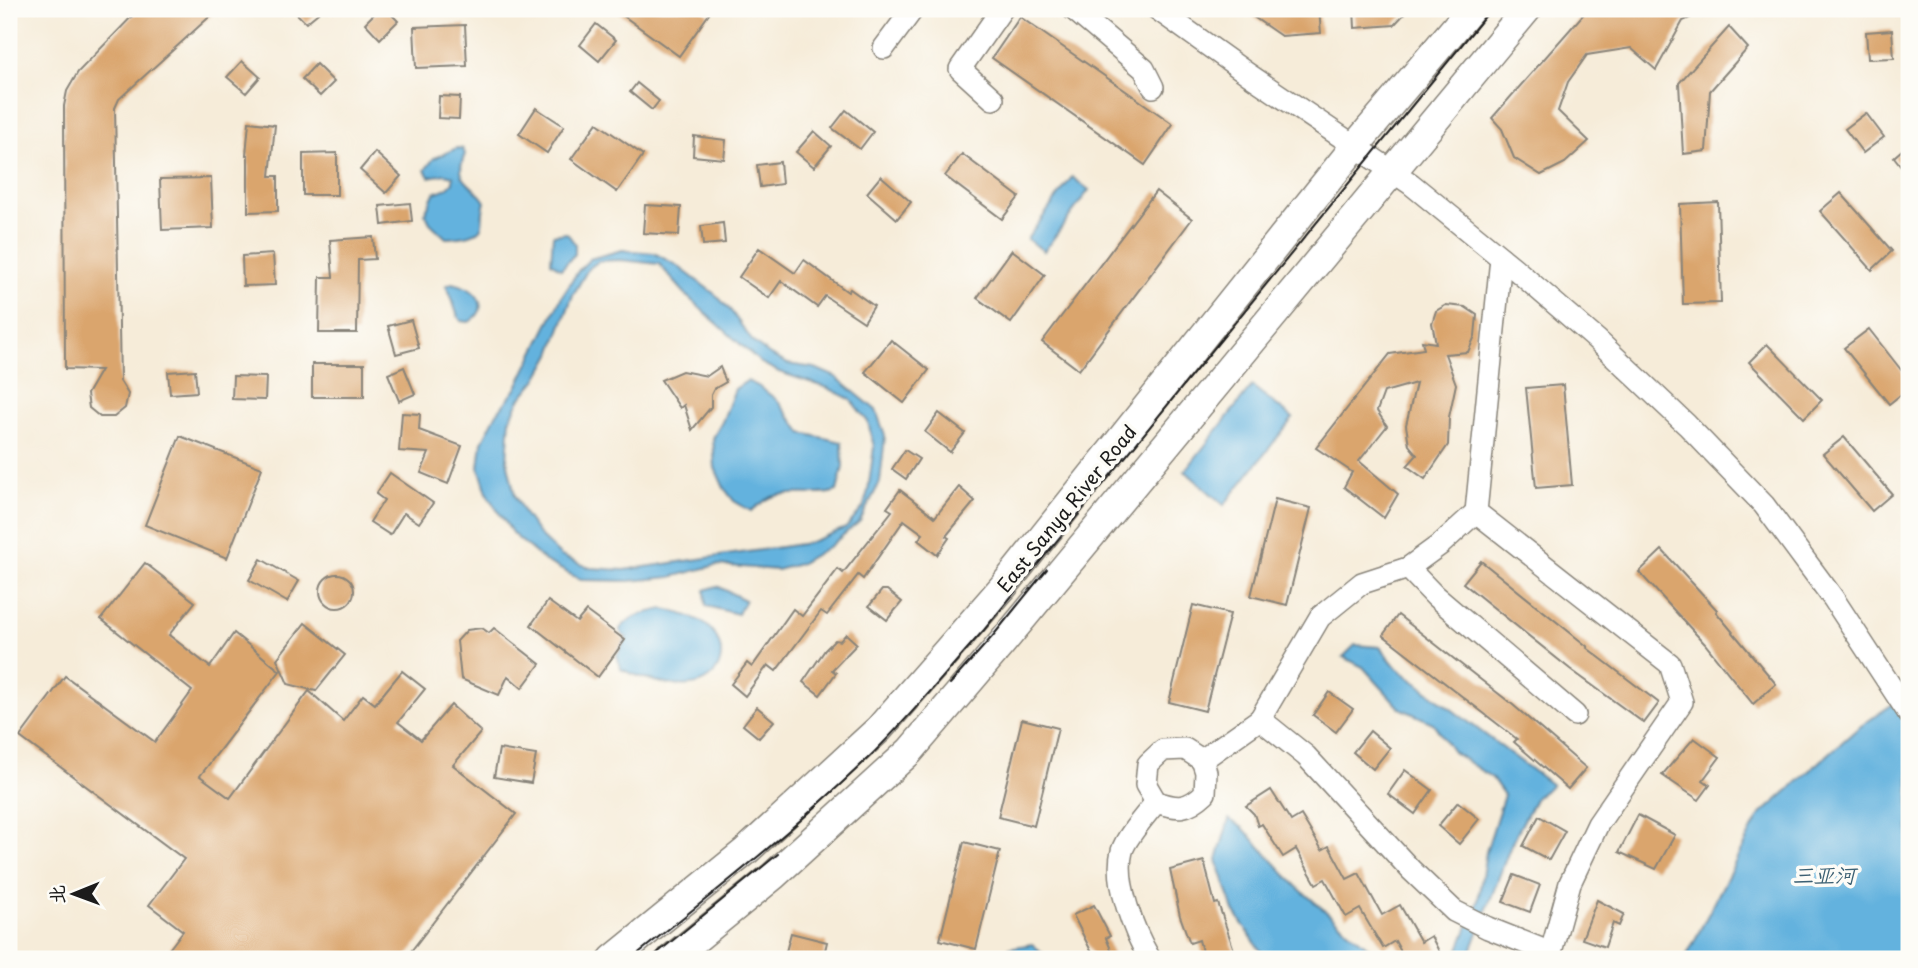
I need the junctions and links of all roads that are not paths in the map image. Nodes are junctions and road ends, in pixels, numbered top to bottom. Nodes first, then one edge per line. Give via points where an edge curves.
1 (913, 9) edge
2 (1002, 9) edge
3 (1073, 9) edge
4 (1157, 9) edge
5 (1471, 9) edge
6 (1527, 9) edge
7 (884, 47) dead end
8 (1153, 87) dead end
9 (993, 99) dead end
10 (1356, 145) junction
11 (1391, 170) junction
12 (1501, 258) junction
13 (1476, 512) junction
14 (1408, 568) junction
15 (1909, 714) edge
16 (1575, 715) dead end
17 (1260, 719) junction
18 (1202, 760) junction
19 (1156, 802) junction
20 (1550, 956) edge
21 (612, 959) edge
22 (671, 959) edge
23 (1150, 959) edge

1 - 7 street
2 - 9 street via 960,69
3 - 8 street via 1144,69
4 - 10 street
5 - 10 main road, East Sanya River Road
6 - 11 main road, East Sanya River Road
10 - 11 street
10 - 21 main road, East Sanya River Road via 1003,587 879,729 746,851
11 - 12 street
11 - 22 main road, East Sanya River Road via 910,751 773,876
12 - 13 street
12 - 15 street via 1606,348 1764,505 1833,598
13 - 14 street
13 - 20 street via 1670,664 1682,702 1598,824 1570,883
14 - 16 street
14 - 17 street via 1362,583 1320,617
17 - 18 street
17 - 20 street via 1306,756 1454,911
18 - 19 street via 1205,793 1193,804 1174,808
18 - 19 street via 1185,749 1163,750 1148,764 1146,785
19 - 23 street via 1122,849 1119,875 1139,940

